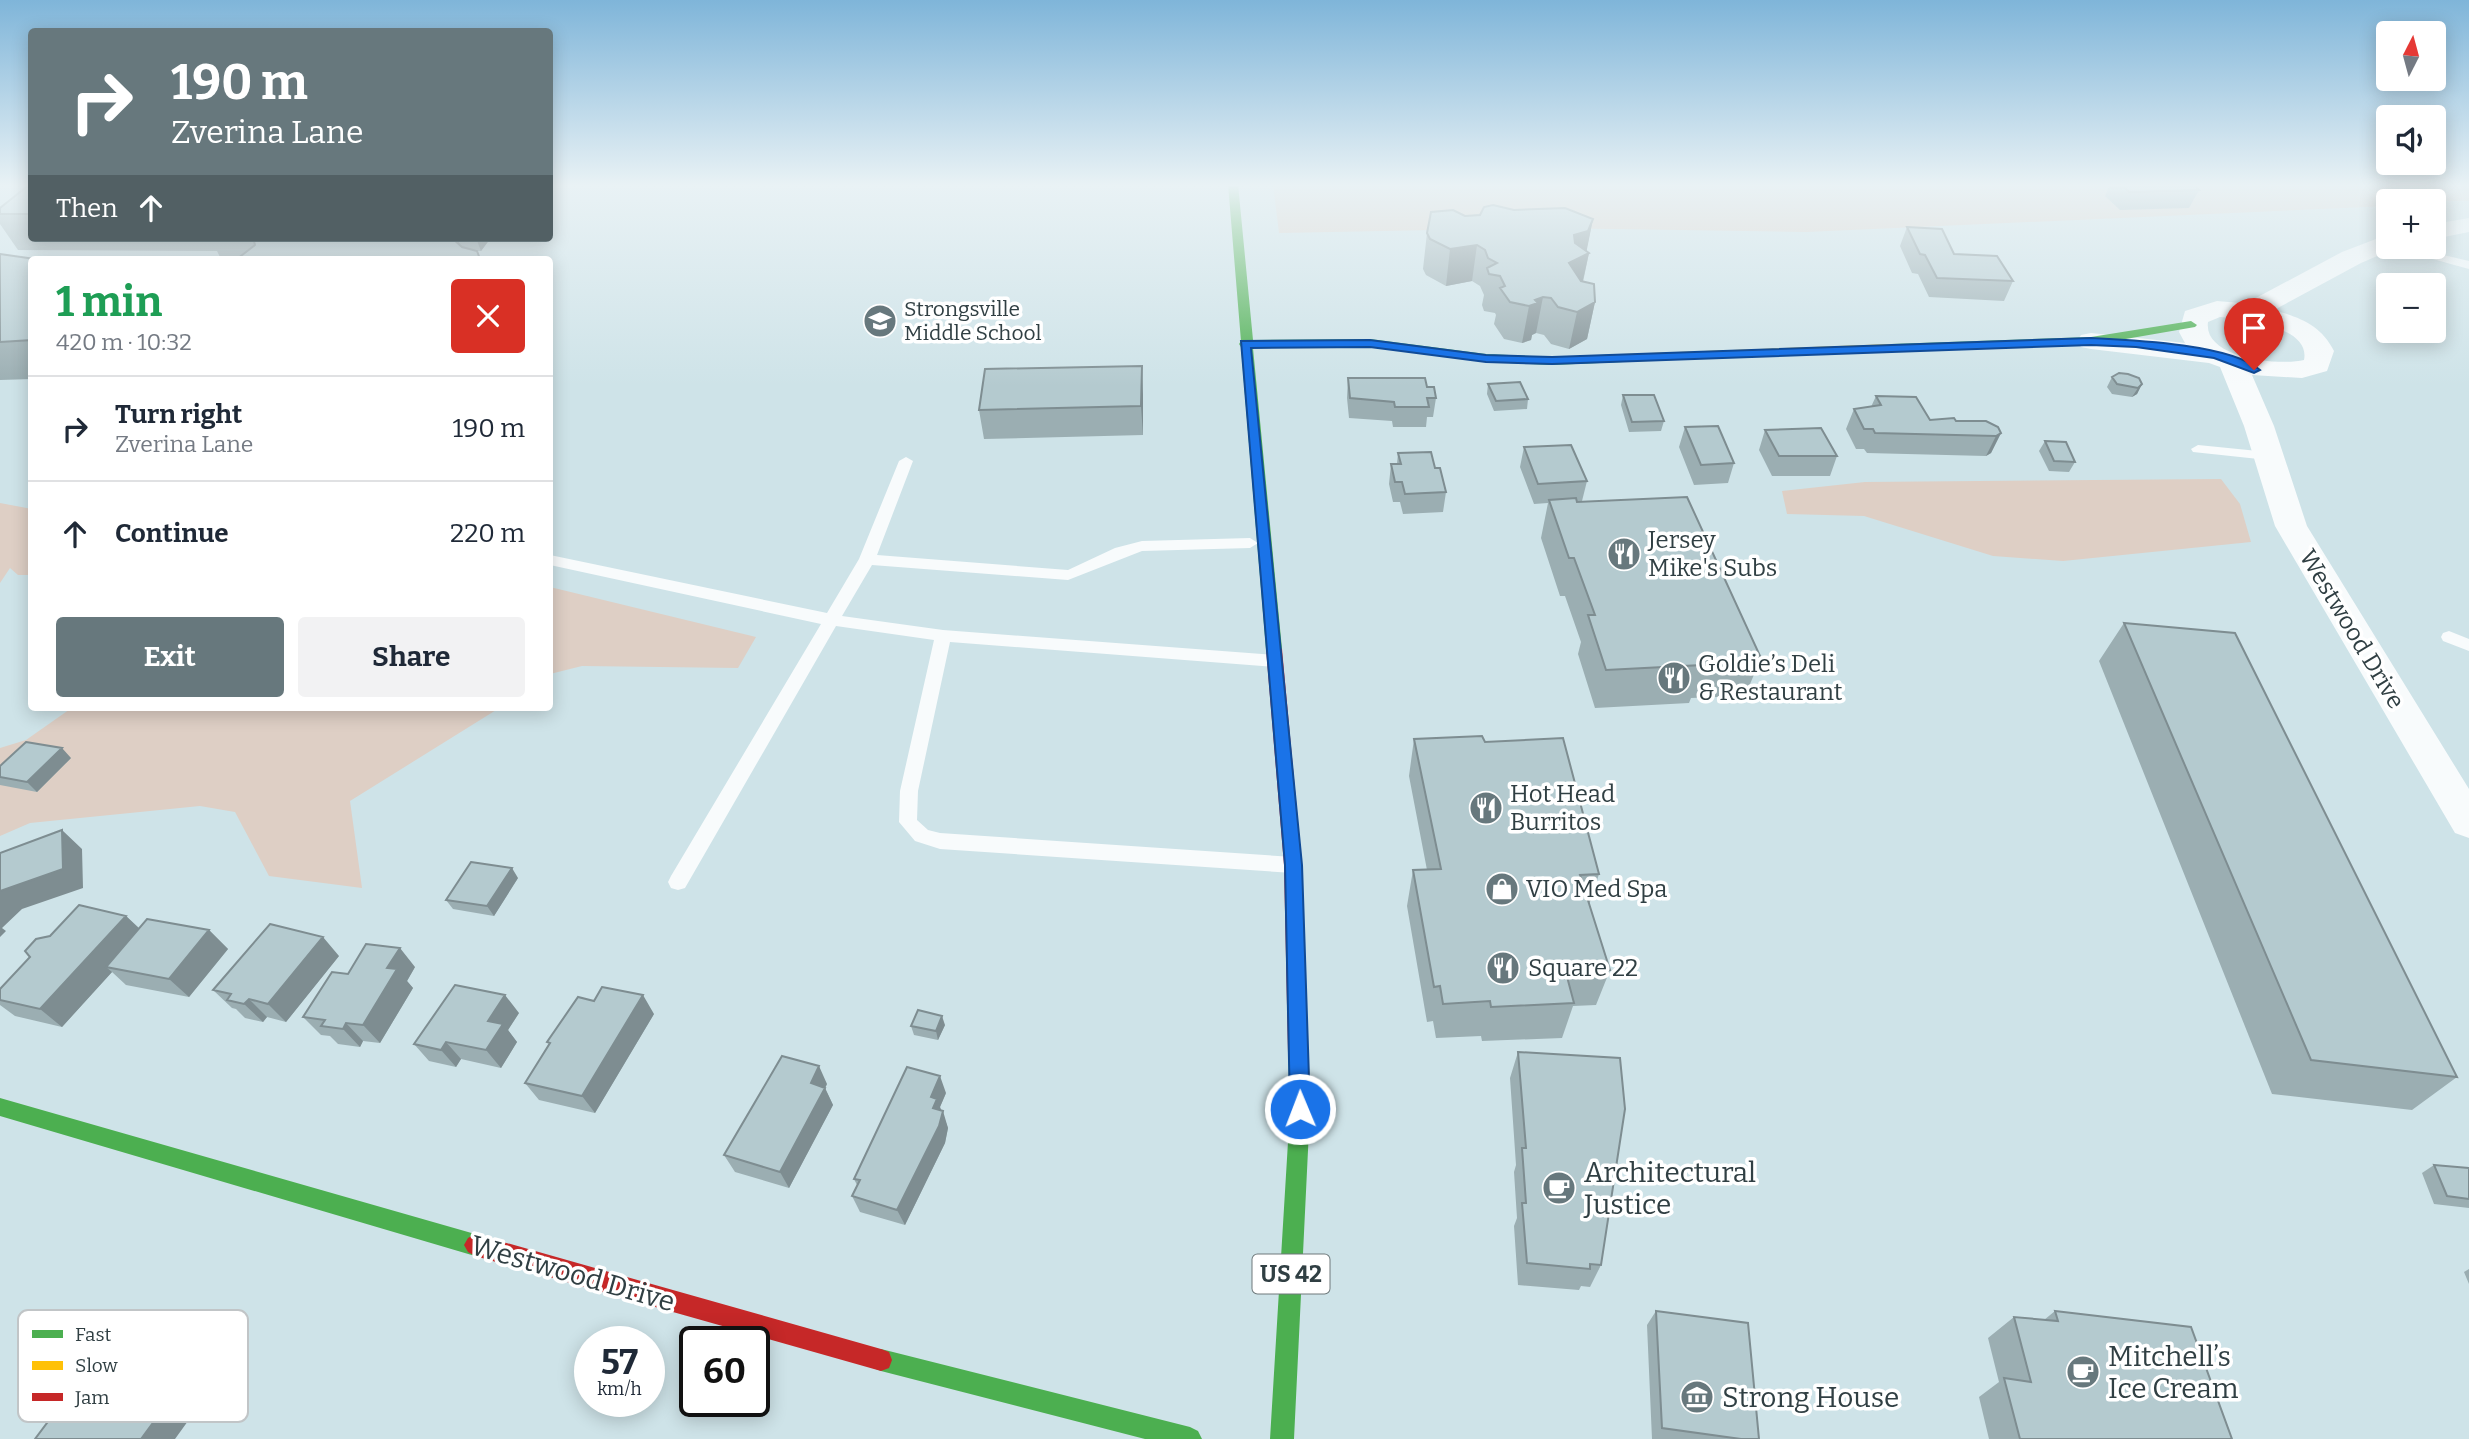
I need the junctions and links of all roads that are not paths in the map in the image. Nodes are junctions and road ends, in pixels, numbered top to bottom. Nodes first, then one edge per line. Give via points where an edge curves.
1 (1238, 251) edge
2 (2372, 251) edge
3 (2445, 259) edge
4 (2469, 265) edge
5 (2303, 288) junction
6 (2244, 310) junction
7 (2191, 325) junction
8 (2311, 337) junction
9 (2091, 341) junction
10 (1245, 344) junction
11 (2224, 359) junction
12 (2286, 373) junction
13 (2263, 441) junction
14 (2198, 449) dead end
15 (906, 461) dead end
16 (1250, 543) dead end
17 (867, 559) junction
18 (553, 561) edge
19 (831, 620) junction
20 (943, 636) junction
21 (2449, 637) dead end
22 (2469, 645) edge
23 (1275, 661) junction
24 (2469, 822) edge
25 (1293, 865) junction
26 (678, 882) dead end
27 (0, 1107) edge
28 (1190, 1439) edge
29 (1282, 1439) edge

1 - 10 street, US 42
2 - 5 street via 2336,264
3 - 4 lane
5 - 6 street
5 - 8 street via 2301,306
6 - 7 street via 2203,312
6 - 8 street via 2276,318
7 - 9 street
7 - 11 street via 2197,341
8 - 12 street via 2321,357 2317,365
9 - 10 street via 1552,361 1370,344
9 - 11 street
10 - 23 street, US 42
11 - 12 street via 2254,370
11 - 13 street, Westwood Drive
12 - 13 street via 2263,408
13 - 14 lane
13 - 24 street, Westwood Drive via 2291,526
15 - 17 lane
16 - 17 lane via 1147,545 1068,575
17 - 19 lane
18 - 19 lane
19 - 20 lane
19 - 26 lane
20 - 23 lane
20 - 25 lane via 909,791 908,822 922,836 940,841
21 - 22 lane
23 - 25 street, US 42
25 - 29 street, US 42 via 1300,1109
27 - 28 street, Westwood Drive via 818,1344

